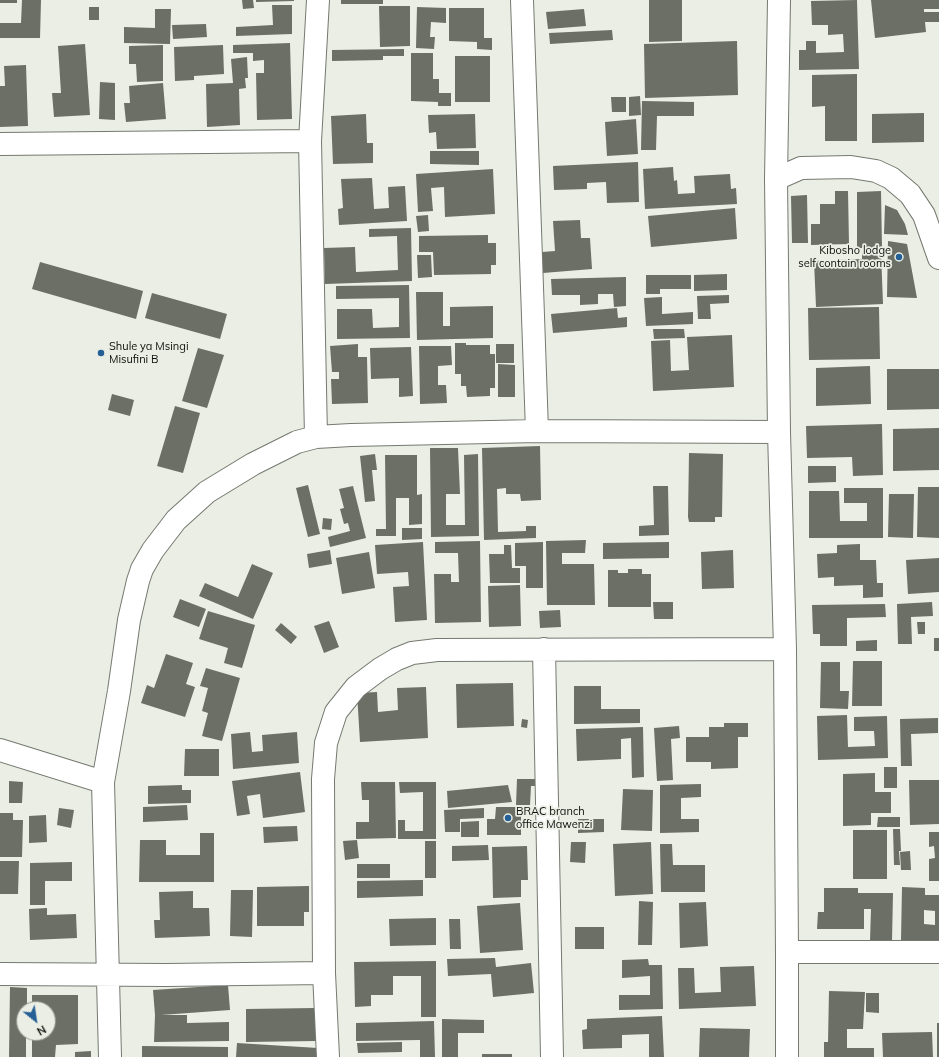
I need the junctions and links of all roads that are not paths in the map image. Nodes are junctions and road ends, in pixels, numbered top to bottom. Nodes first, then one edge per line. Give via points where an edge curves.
1 (318, 0) edge
2 (522, 0) edge
3 (779, 0) edge
4 (310, 141) junction
5 (0, 144) edge
6 (776, 179) junction
7 (939, 258) edge
8 (538, 431) junction
9 (779, 432) junction
10 (316, 437) junction
11 (544, 649) junction
12 (786, 649) junction
13 (0, 750) edge
14 (103, 782) junction
15 (787, 952) junction
16 (939, 952) edge
17 (324, 973) junction
18 (0, 974) edge
19 (109, 975) junction
20 (110, 1057) edge
21 (328, 1057) edge
22 (552, 1057) edge
23 (787, 1057) edge

1 - 4 street
2 - 8 street
3 - 6 street
4 - 5 street
4 - 10 street
6 - 7 street via 801,168 851,167 891,178 910,194 924,215
6 - 9 street
8 - 9 street
8 - 10 street
9 - 12 street
10 - 14 street via 280,450 207,492 176,520 152,550 140,575 129,620
11 - 12 street
11 - 17 street via 437,650 412,654 391,662 356,687 336,712 326,743 323,779
11 - 22 street
12 - 15 street
13 - 14 street
14 - 19 street
15 - 16 street
15 - 23 street
17 - 19 street
17 - 21 street
18 - 19 street
19 - 20 street

